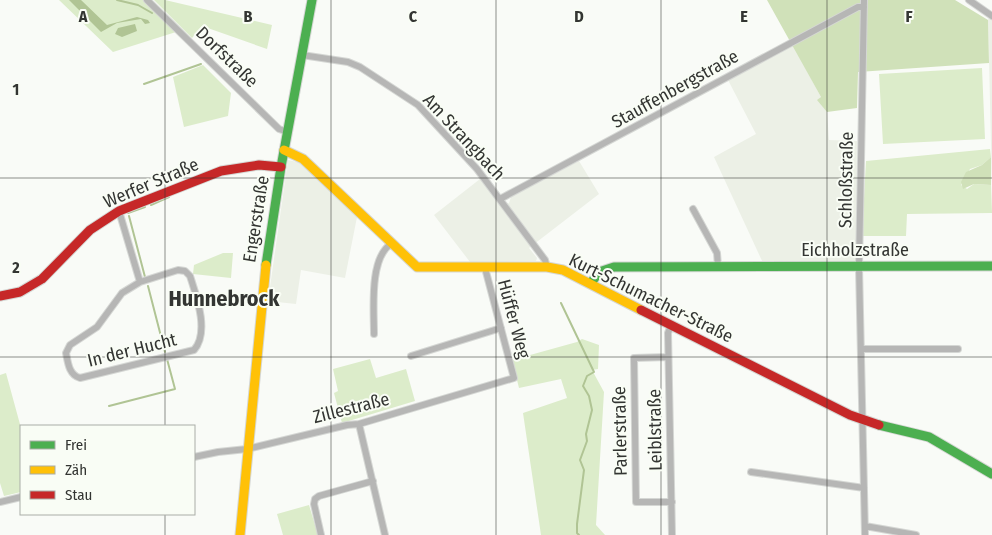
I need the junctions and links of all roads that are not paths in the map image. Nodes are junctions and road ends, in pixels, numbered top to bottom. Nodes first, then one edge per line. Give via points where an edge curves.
1 (147, 0) edge
2 (312, 0) edge
3 (968, 0) edge
4 (864, 3) edge
5 (992, 16) edge
6 (302, 55) junction
7 (288, 132) junction
8 (284, 150) junction
9 (281, 167) junction
10 (500, 200) junction
11 (693, 209) dead end
12 (119, 211) junction
13 (391, 244) junction
14 (718, 266) junction
15 (992, 266) edge
16 (546, 267) junction
17 (859, 267) junction
18 (485, 268) junction
19 (140, 282) junction
20 (591, 283) junction
21 (0, 296) edge
22 (671, 325) junction
23 (501, 328) junction
24 (374, 334) dead end
25 (862, 348) junction
26 (958, 348) dead end
27 (411, 356) dead end
28 (668, 357) junction
29 (514, 378) joint
30 (862, 421) junction
31 (359, 424) junction
32 (247, 449) junction
33 (195, 457) edge
34 (751, 472) dead end
35 (992, 474) edge
36 (373, 481) junction
37 (864, 488) junction
38 (20, 497) edge
39 (0, 502) edge
40 (672, 502) junction
41 (865, 526) junction
42 (240, 535) edge
43 (321, 535) edge
44 (385, 535) edge
45 (672, 535) edge
46 (865, 535) edge
47 (916, 535) edge

1 - 7 street, Dorfstraße via 278,129
2 - 6 street, Engerstraße
3 - 5 street
4 - 10 street, Stauffenbergstraße
4 - 17 street, Schloßstraße
6 - 7 street, Engerstraße
6 - 10 street, Am Strangbach via 360,67 418,105 478,168
7 - 8 street, Engerstraße
8 - 9 street, Engerstraße
8 - 13 street, Kurt-Schumacher-Straße via 303,159
9 - 12 street, Werfer Straße via 258,165 221,171
9 - 32 street, Engerstraße via 264,279
10 - 16 street, Am Strangbach via 545,260
11 - 14 street via 717,253
12 - 19 street
12 - 21 street, Werfer Straße via 90,230 42,280 20,292
13 - 18 street, Kurt-Schumacher-Straße via 417,267
13 - 24 street via 375,271
14 - 17 street, Eichholzstraße
14 - 20 street, Eichholzstraße via 614,267 599,272
15 - 17 street, Eichholzstraße
16 - 18 street, Kurt-Schumacher-Straße
16 - 20 street, Kurt-Schumacher-Straße via 562,270
17 - 25 street, Schloßstraße
18 - 23 street, Hüffer Weg
19 - 19 street, In der Hucht via 122,293 97,327 67,348 75,377 194,350 198,346 202,317 190,276 178,270
20 - 22 street, Kurt-Schumacher-Straße
22 - 28 street, Leiblstraße
22 - 30 street, Kurt-Schumacher-Straße
23 - 27 street
23 - 29 street, Hüffer Weg
25 - 26 street
25 - 30 street, Schloßstraße
28 - 40 street, Leiblstraße
28 - 40 street, Parlerstraße via 634,358 636,502
29 - 31 street, Zillestraße
30 - 35 street, Kurt-Schumacher-Straße via 929,437
30 - 37 street, Schloßstraße
31 - 32 street, Zillestraße
31 - 36 street
32 - 33 street, Zillestraße
32 - 42 street, Engerstraße
34 - 37 street
36 - 43 street via 314,499
36 - 44 street
37 - 41 street, Schloßstraße
38 - 39 street
40 - 45 street, Leiblstraße
41 - 46 street, Schloßstraße
41 - 47 street

